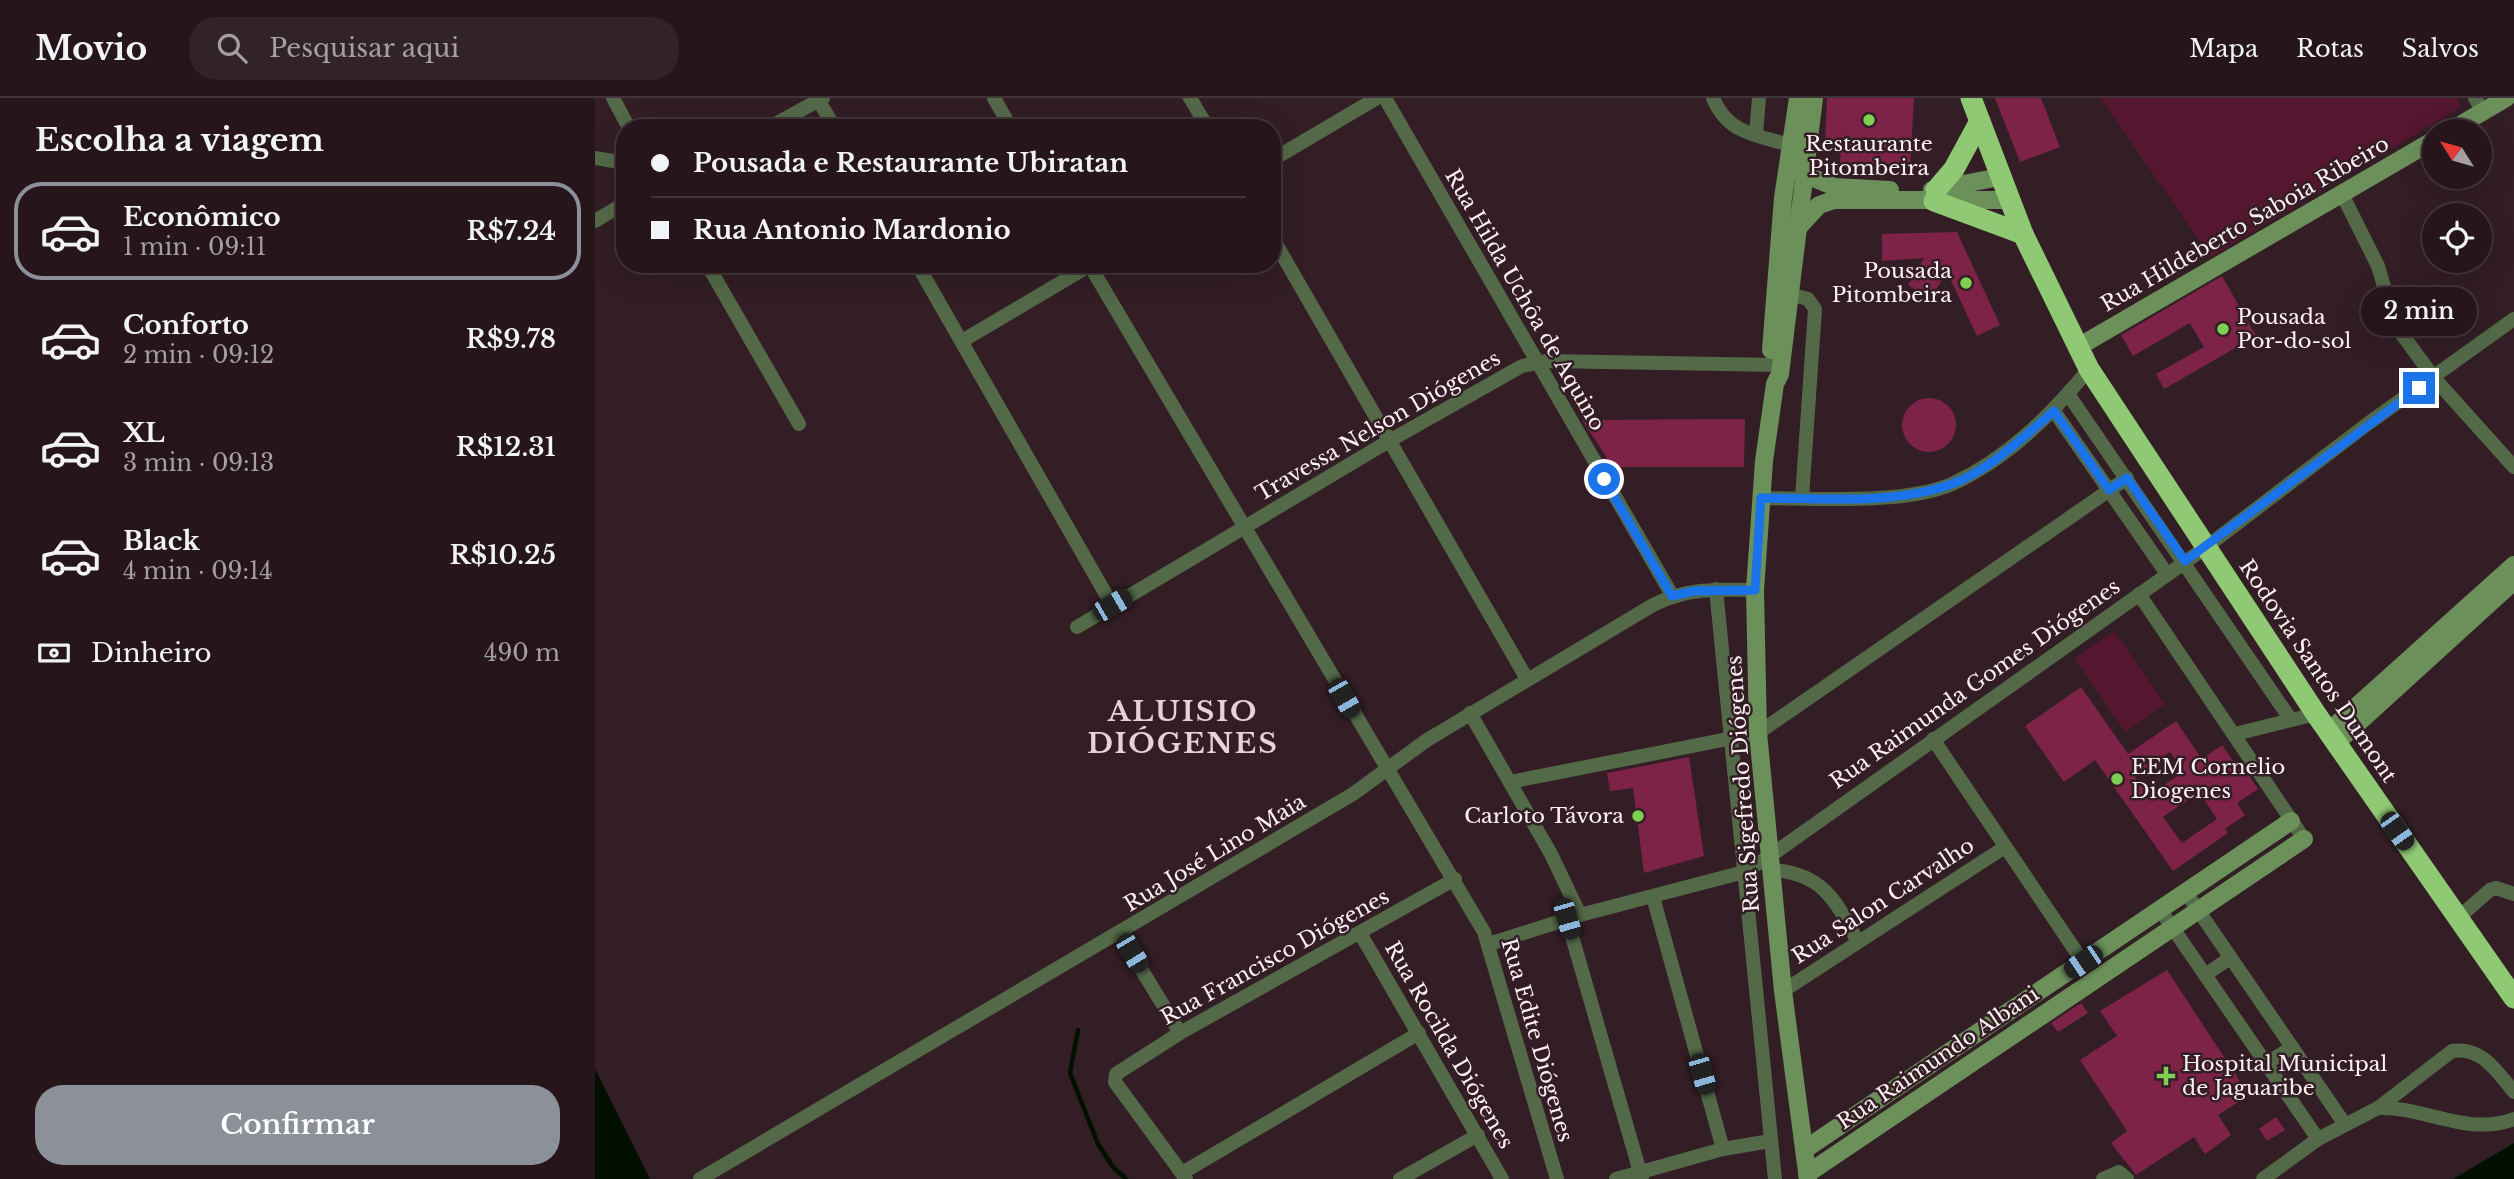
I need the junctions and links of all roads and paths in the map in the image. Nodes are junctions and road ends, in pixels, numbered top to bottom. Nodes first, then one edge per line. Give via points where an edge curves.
1 (613, 98) edge
2 (994, 98) edge
3 (1190, 98) edge
4 (1377, 98) edge
5 (1385, 98) edge
6 (1713, 98) edge
7 (1759, 98) edge
8 (1798, 98) edge
9 (1814, 98) edge
10 (1971, 98) edge
11 (2506, 98) edge
12 (820, 99) edge
13 (2479, 105) edge
14 (624, 119) edge
15 (784, 119) edge
16 (830, 119) edge
17 (1006, 119) edge
18 (1203, 119) edge
19 (2463, 119) edge
20 (1980, 121) junction
21 (1756, 135) junction
22 (1790, 145) junction
23 (2422, 147) edge
24 (1281, 155) edge
25 (595, 158) edge
26 (616, 162) edge
27 (1795, 171) junction
28 (2000, 177) junction
29 (2342, 194) junction
30 (1935, 195) junction
31 (2010, 200) junction
32 (616, 208) edge
33 (595, 221) edge
34 (1797, 229) junction
35 (2023, 234) junction
36 (1281, 253) edge
37 (712, 273) edge
38 (922, 273) edge
39 (1077, 273) edge
40 (1095, 273) edge
41 (1789, 294) junction
42 (2514, 319) edge
43 (962, 341) junction
44 (2078, 347) junction
45 (1536, 362) junction
46 (1776, 364) junction
47 (2089, 369) junction
48 (2434, 378) junction
49 (2068, 394) junction
50 (2054, 411) junction
51 (799, 424) dead end
52 (1389, 441) junction
53 (2514, 467) edge
54 (2127, 478) junction
55 (2109, 490) junction
56 (1761, 498) junction
57 (1802, 498) junction
58 (1246, 529) junction
59 (2205, 548) junction
60 (2185, 561) junction
61 (2514, 565) edge
62 (2167, 574) junction
63 (2514, 581) edge
64 (1716, 589) junction
65 (1755, 590) junction
66 (2139, 594) junction
67 (1672, 596) junction
68 (1112, 605) junction
69 (1077, 627) dead end
70 (1527, 679) junction
71 (1470, 713) junction
72 (2316, 714) junction
73 (2291, 720) junction
74 (1758, 733) junction
75 (2235, 734) junction
76 (1732, 737) junction
77 (2332, 738) junction
78 (1933, 739) junction
79 (1386, 770) junction
80 (1510, 782) junction
81 (2291, 821) junction
82 (2304, 839) joint
83 (2005, 847) junction
84 (1771, 863) junction
85 (1744, 872) junction
86 (1455, 879) junction
87 (2185, 891) junction
88 (2514, 894) edge
89 (1653, 897) junction
90 (2159, 908) junction
91 (2197, 909) junction
92 (1573, 917) junction
93 (2458, 918) junction
94 (2172, 927) junction
95 (1120, 933) junction
96 (1360, 933) junction
97 (1858, 942) junction
98 (1489, 944) junction
99 (2230, 958) junction
100 (2083, 962) junction
101 (2205, 975) junction
102 (1783, 990) junction
103 (2514, 998) edge
104 (2007, 1013) junction
105 (2019, 1030) junction
106 (1181, 1033) junction
107 (1419, 1033) junction
108 (2292, 1047) junction
109 (2266, 1064) junction
110 (2514, 1092) edge
111 (1870, 1106) junction
112 (2378, 1108) junction
113 (2514, 1119) edge
114 (2344, 1123) junction
115 (1879, 1125) junction
116 (1478, 1135) junction
117 (2318, 1139) junction
118 (1770, 1141) junction
119 (1723, 1149) junction
120 (1804, 1150) junction
121 (1641, 1175) edge
122 (1184, 1176) edge
123 (1808, 1176) edge
124 (700, 1179) edge
125 (1400, 1179) edge
126 (1502, 1179) edge
127 (1557, 1179) edge
128 (1616, 1179) edge
129 (1775, 1179) edge
130 (2102, 1179) edge
131 (2127, 1179) edge
132 (2263, 1179) edge

1 - 14 street
2 - 17 street
3 - 18 street
4 - 24 street
5 - 45 street, Rua Hilda Uchôa de Aquino
6 - 21 street via 1727,122
7 - 21 street
8 - 22 street
9 - 27 street
10 - 20 highway, Rodovia Santos Dumont
11 - 13 street
12 - 15 street
12 - 16 street
13 - 19 street
20 - 28 highway, Rodovia Santos Dumont
20 - 30 highway
21 - 22 street
22 - 27 street
23 - 29 street, Rua Hildeberto Saboia Ribeiro
25 - 26 street
27 - 30 street via 1835,187
27 - 34 street
27 - 46 street
28 - 30 street
28 - 31 highway, Rodovia Santos Dumont
29 - 44 street, Rua Hildeberto Saboia Ribeiro
29 - 48 street via 2378,266 2393,317
30 - 31 street
30 - 34 street via 1824,202
30 - 35 highway
31 - 35 highway, Rodovia Santos Dumont
32 - 33 street
34 - 41 street
35 - 44 highway, Rodovia Santos Dumont
36 - 52 street
37 - 51 street
38 - 43 street
39 - 43 street
40 - 58 street, Rua Edite Diógenes
41 - 46 street
41 - 57 street via 1808,299 1815,309
42 - 48 street, Rua Raimunda Gomes Diógenes
43 - 68 street
44 - 47 highway, Rodovia Santos Dumont
45 - 46 street, Travessa Nelson Diógenes
45 - 52 street, Travessa Nelson Diógenes
45 - 67 street, Rua Hilda Uchôa de Aquino
46 - 56 street, Rua Sigefredo Diógenes
47 - 49 street
47 - 59 highway, Rodovia Santos Dumont
48 - 53 street
48 - 59 street, Rua Raimunda Gomes Diógenes
49 - 50 street
49 - 54 street
50 - 55 street
50 - 57 street via 1998,458 1950,485 1884,496
52 - 58 street, Travessa Nelson Diógenes
52 - 70 street
54 - 55 street
54 - 60 street
55 - 62 street
55 - 74 street
56 - 57 street
56 - 65 street, Rua Sigefredo Diógenes
58 - 68 street, Travessa Nelson Diógenes
58 - 79 street, Rua Edite Diógenes
59 - 60 street, Rua Raimunda Gomes Diógenes
59 - 72 highway, Rodovia Santos Dumont
60 - 62 street, Rua Raimunda Gomes Diógenes
60 - 73 street
61 - 77 street
62 - 66 street, Rua Raimunda Gomes Diógenes
63 - 77 street
64 - 65 street, Rua José Lino Maia
64 - 67 street, Rua José Lino Maia
64 - 76 street
65 - 74 street, Rua Sigefredo Diógenes
66 - 75 street
66 - 78 street, Rua Raimunda Gomes Diógenes
67 - 70 street, Rua José Lino Maia
68 - 69 street, Travessa Nelson Diógenes
70 - 71 street, Rua José Lino Maia
71 - 79 street, Rua José Lino Maia
71 - 80 street
72 - 73 street
72 - 77 highway, Rodovia Santos Dumont
73 - 75 street
74 - 76 street
74 - 84 street, Rua Sigefredo Diógenes
75 - 81 street
76 - 80 street
76 - 85 street
77 - 93 highway, Rodovia Santos Dumont
78 - 83 street
78 - 84 street, Rua Raimunda Gomes Diógenes
79 - 86 street, Rua Edite Diógenes
79 - 95 street, Rua José Lino Maia
80 - 92 street via 1551,854
81 - 82 street
81 - 87 street, Rua Raimundo Albani
82 - 91 street, Rua Raimundo Albani
83 - 97 street, Rua Salon Carvalho
83 - 100 street
84 - 85 street, Rua Raimunda Gomes Diógenes
84 - 97 street via 1803,875 1828,893
84 - 102 street, Rua Sigefredo Diógenes
85 - 89 street, Rua Raimunda Gomes Diógenes
85 - 118 street
86 - 96 street, Rua Francisco Diógenes
86 - 98 street, Rua Edite Diógenes
87 - 90 street, Rua Raimundo Albani
87 - 91 street
88 - 93 street via 2490,890
89 - 92 street, Rua Raimunda Gomes Diógenes
89 - 119 street
90 - 94 street
90 - 100 street, Rua Raimundo Albani
91 - 94 street, Rua Raimundo Albani
91 - 99 street
92 - 98 street, Rua Raimunda Gomes Diógenes
92 - 121 street
93 - 103 highway, Rodovia Santos Dumont
94 - 101 street
94 - 105 street, Rua Raimundo Albani
95 - 106 street
95 - 124 street, Rua José Lino Maia
96 - 106 street, Rua Francisco Diógenes
96 - 107 street, Rua Rocilda Diógenes
97 - 102 street, Rua Salon Carvalho
98 - 127 street, Rua Edite Diógenes
99 - 101 street
99 - 108 street
100 - 104 street, Rua Raimundo Albani
101 - 109 street
102 - 120 street, Rua Sigefredo Diógenes
104 - 105 street
104 - 111 street, Rua Raimundo Albani
105 - 115 street, Rua Raimundo Albani
106 - 122 street, Rua Francisco Diógenes via 1118,1073 1115,1082
107 - 116 street, Rua Rocilda Diógenes
107 - 122 street
108 - 109 street
108 - 114 street
109 - 117 street
110 - 112 street via 2485,1058 2466,1049 2452,1051
111 - 115 street
111 - 120 street, Rua Raimundo Albani
112 - 113 street via 2398,1107 2482,1126
112 - 114 street
114 - 117 street
115 - 123 street, Rua Raimundo Albani
116 - 125 street
116 - 126 street, Rua Rocilda Diógenes
117 - 132 street
118 - 119 street
118 - 129 street
119 - 121 street
120 - 123 street, Rua Sigefredo Diógenes
121 - 128 street
130 - 131 street via 2119,1172

